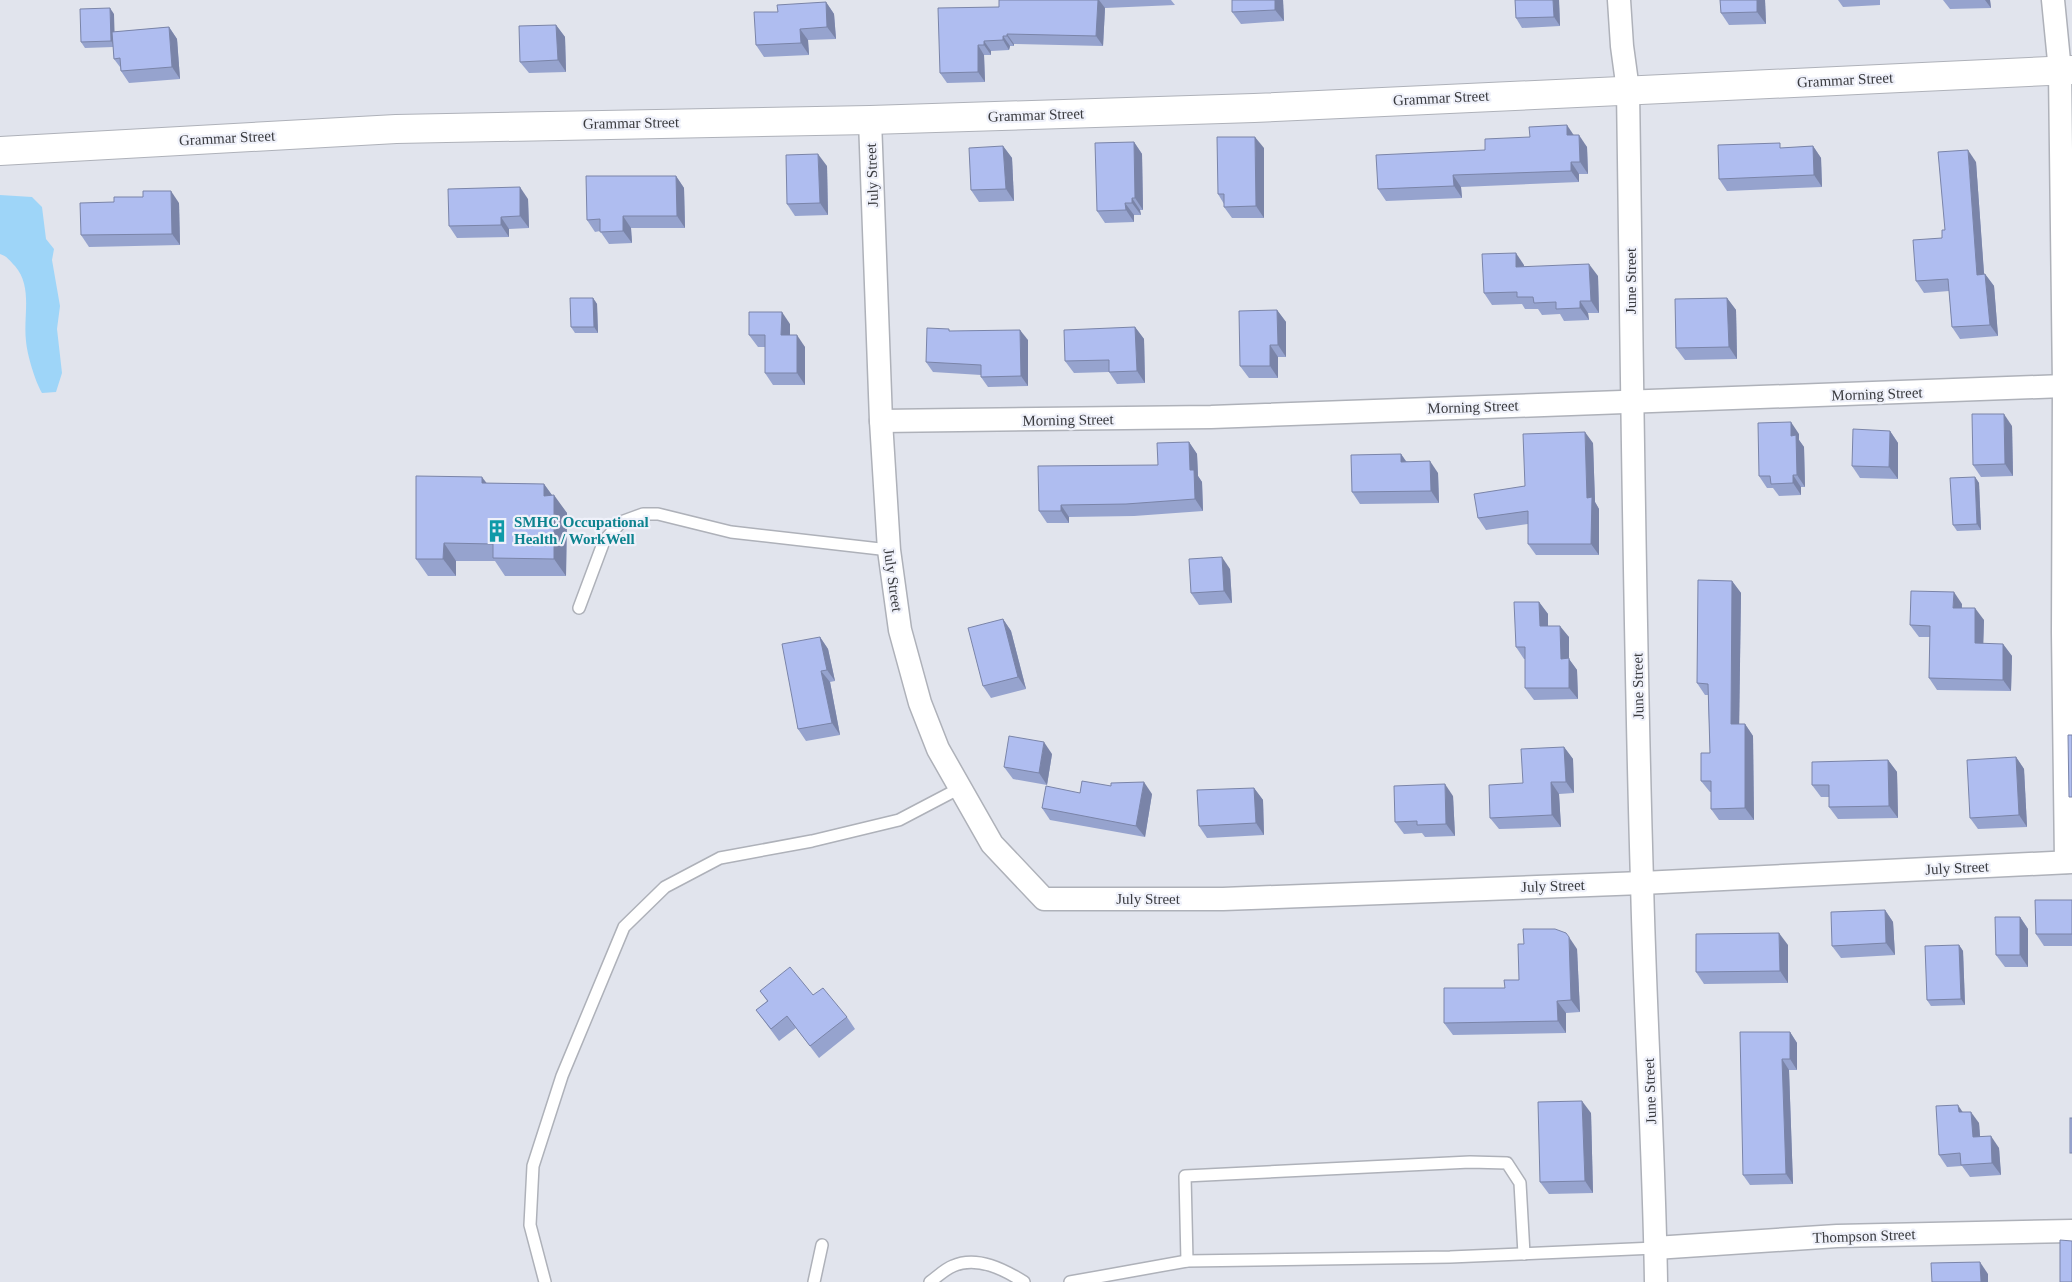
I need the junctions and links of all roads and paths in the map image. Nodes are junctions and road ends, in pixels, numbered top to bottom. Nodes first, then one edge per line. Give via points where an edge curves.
1 (1619, 0) edge
2 (2053, 0) edge
3 (2066, 71) edge
4 (1628, 90) junction
5 (870, 120) junction
6 (0, 150) edge
7 (2064, 386) junction
8 (1632, 403) junction
9 (881, 421) junction
10 (889, 550) junction
11 (579, 608) dead end
12 (2067, 633) edge
13 (960, 788) junction
14 (2069, 862) edge
15 (1642, 882) junction
16 (2072, 1231) edge
17 (822, 1245) dead end
18 (1656, 1248) junction
19 (1524, 1254) junction
20 (1187, 1261) junction
21 (545, 1282) edge
22 (814, 1282) edge
23 (930, 1282) edge
24 (1024, 1282) edge
25 (1070, 1282) edge
26 (1656, 1282) edge

1 - 4 street, June Street
2 - 3 street
3 - 4 street, Grammar Street
3 - 7 street
4 - 5 street, Grammar Street via 1245,108
4 - 8 street, June Street
5 - 6 street, Grammar Street via 396,128
5 - 9 street, July Street
7 - 8 street, Morning Street
7 - 12 street
8 - 9 street, Morning Street via 1172,418
8 - 15 street, June Street
9 - 10 street, July Street
10 - 11 lane via 731,532 658,514 643,514 621,522 604,540
10 - 13 street, July Street via 900,630 920,703 938,749
12 - 14 street
13 - 15 street, July Street via 992,844 1044,899 1223,898
13 - 21 lane via 899,820 720,858 665,887 624,927 562,1076 533,1166 530,1225
14 - 15 street, July Street
15 - 18 street, June Street
16 - 18 street, Thompson Street via 1837,1236
17 - 22 lane
18 - 19 lane
18 - 26 street, June Street
19 - 20 lane
19 - 20 lane via 1520,1183 1507,1163 1470,1162 1185,1176
20 - 25 lane
23 - 24 lane via 953,1265 971,1262 992,1266

